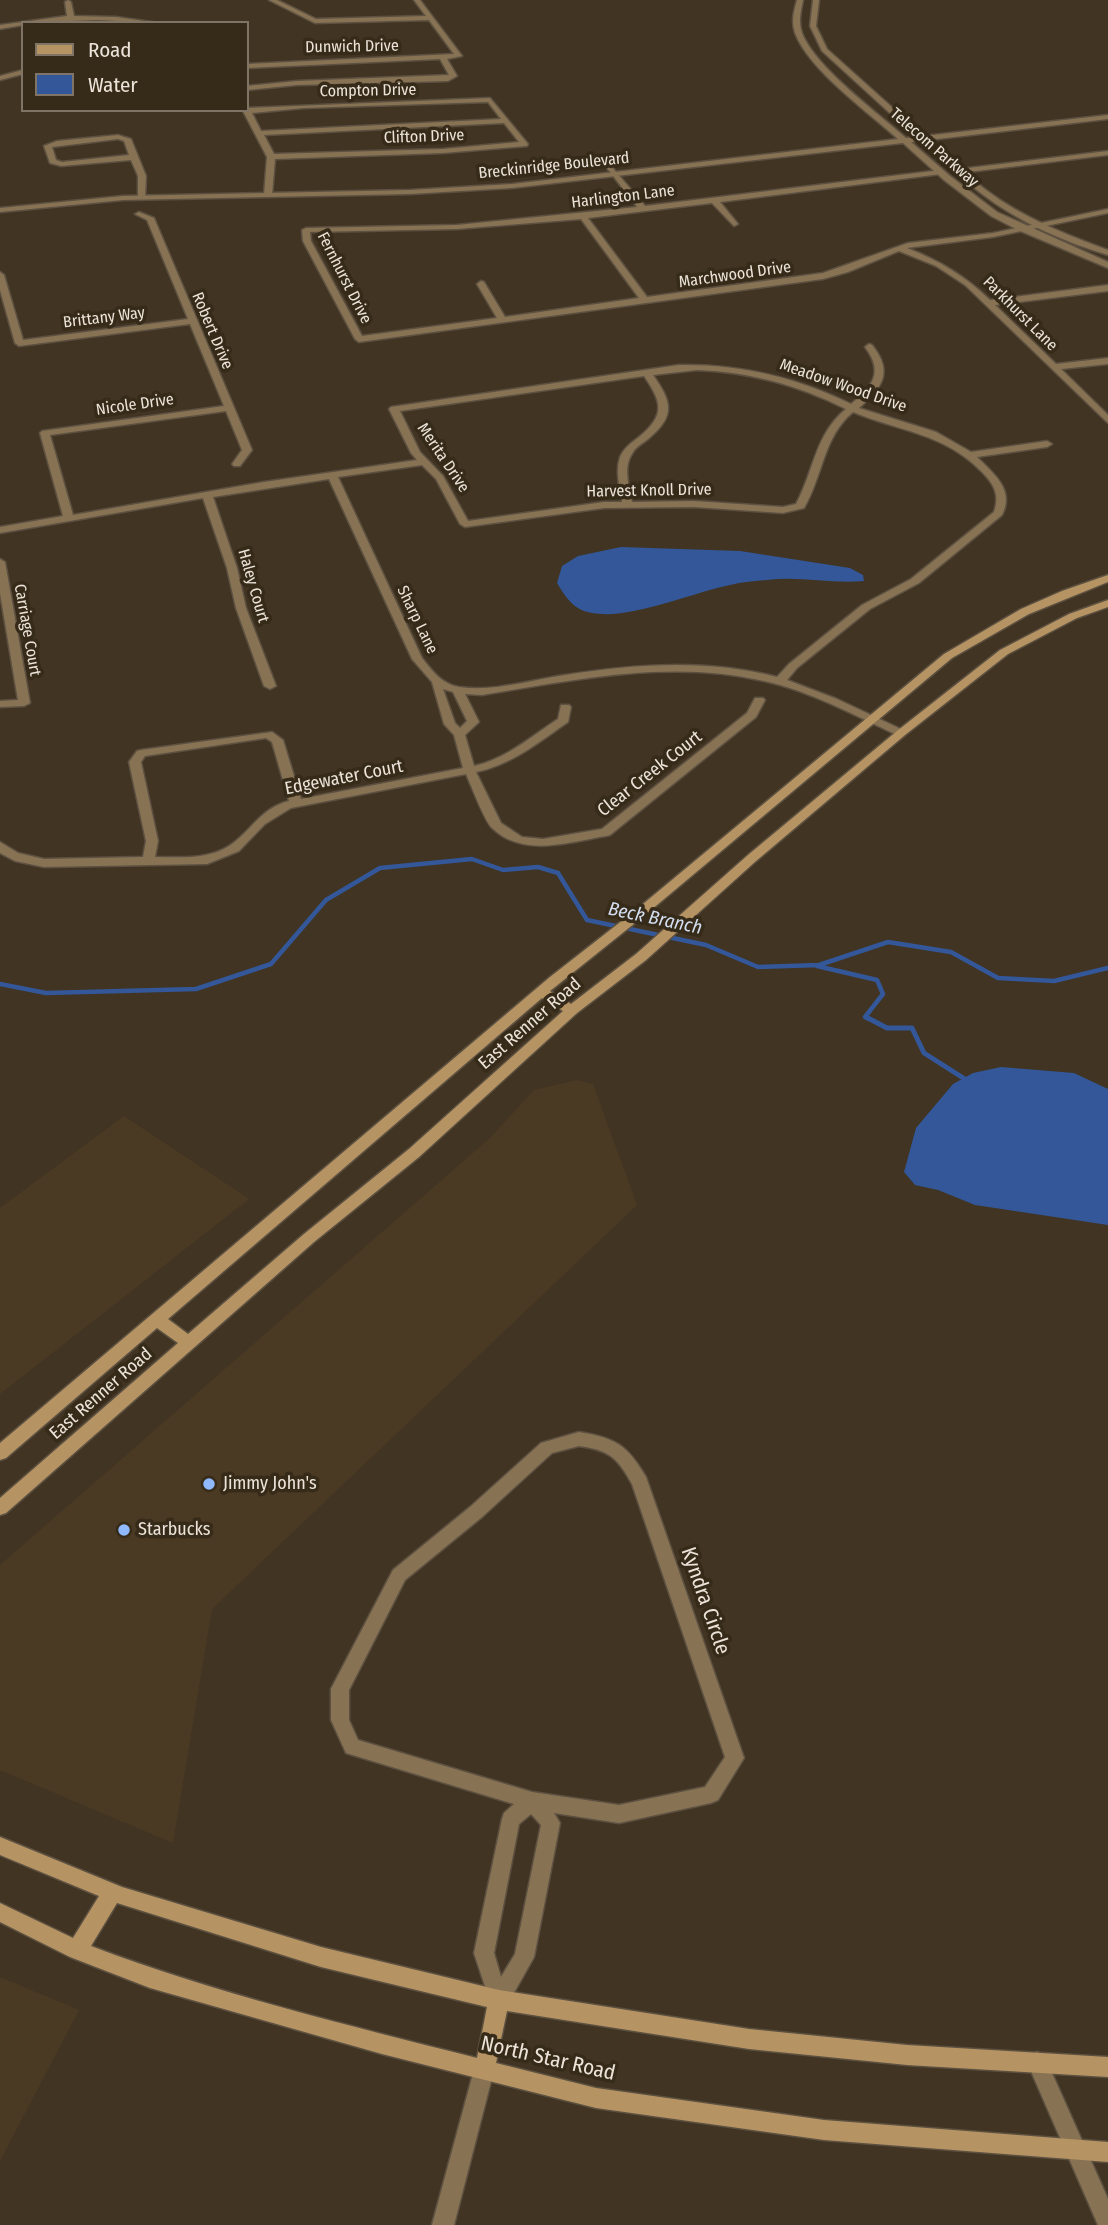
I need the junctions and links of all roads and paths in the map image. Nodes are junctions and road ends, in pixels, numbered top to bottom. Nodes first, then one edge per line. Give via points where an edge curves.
1 (272, 0) edge
2 (417, 0) edge
3 (800, 0) edge
4 (816, 0) edge
5 (68, 2) dead end
6 (71, 18) junction
7 (429, 18) junction
8 (47, 21) edge
9 (121, 21) edge
10 (21, 24) edge
11 (0, 27) edge
12 (825, 51) junction
13 (809, 53) junction
14 (443, 58) junction
15 (248, 66) edge
16 (21, 73) edge
17 (0, 78) edge
18 (248, 88) edge
19 (490, 100) joint
20 (1108, 110) edge
21 (248, 111) edge
22 (248, 112) edge
23 (1108, 117) edge
24 (507, 121) junction
25 (258, 133) junction
26 (919, 136) junction
27 (901, 138) junction
28 (1108, 153) edge
29 (134, 157) junction
30 (271, 157) junction
31 (613, 171) junction
32 (960, 171) junction
33 (941, 172) junction
34 (268, 191) junction
35 (143, 194) junction
36 (714, 200) junction
37 (0, 203) edge
38 (643, 209) junction
39 (0, 210) edge
40 (1108, 211) edge
41 (139, 214) dead end
42 (583, 216) junction
43 (734, 224) dead end
44 (1035, 224) junction
45 (1021, 228) junction
46 (306, 230) joint
47 (900, 247) junction
48 (1108, 253) edge
49 (1108, 265) edge
50 (0, 275) edge
51 (481, 284) dead end
52 (1108, 288) edge
53 (645, 301) junction
54 (988, 303) junction
55 (503, 320) junction
56 (193, 321) junction
57 (359, 339) joint
58 (869, 347) dead end
59 (1108, 361) edge
60 (1054, 367) junction
61 (647, 373) junction
62 (229, 408) junction
63 (394, 409) joint
64 (851, 409) junction
65 (1108, 420) edge
66 (1047, 444) dead end
67 (972, 456) junction
68 (424, 462) junction
69 (237, 464) dead end
70 (332, 475) junction
71 (207, 495) junction
72 (627, 503) junction
73 (69, 519) junction
74 (466, 524) joint
75 (0, 530) edge
76 (0, 562) edge
77 (1108, 578) edge
78 (1108, 603) edge
79 (779, 682) junction
80 (436, 684) junction
81 (270, 686) dead end
82 (458, 691) junction
83 (759, 701) dead end
84 (0, 704) edge
85 (565, 706) dead end
86 (871, 718) junction
87 (901, 733) junction
88 (459, 734) junction
89 (470, 771) junction
90 (296, 803) junction
91 (504, 833) joint
92 (0, 846) edge
93 (148, 862) junction
94 (541, 992) junction
95 (572, 1010) junction
96 (158, 1320) junction
97 (189, 1343) junction
98 (0, 1453) edge
99 (0, 1508) edge
100 (532, 1801) junction
101 (0, 1846) edge
102 (112, 1893) junction
103 (0, 1912) edge
104 (77, 1950) junction
105 (499, 2000) junction
106 (1037, 2062) junction
107 (1108, 2067) edge
108 (484, 2070) junction
109 (1076, 2150) junction
110 (1108, 2152) edge
111 (1108, 2224) edge
112 (443, 2225) edge

1 - 7 street via 315,21
2 - 7 street
3 - 13 street, Telecom Parkway via 796,18
4 - 12 street, Telecom Parkway via 813,26
5 - 6 street
6 - 8 street
6 - 9 street
7 - 14 street, Dunwich Drive via 458,56
10 - 11 street
12 - 13 street
12 - 26 street, Telecom Parkway
13 - 27 street, Telecom Parkway
14 - 15 street, Dunwich Drive
14 - 18 street via 453,76 448,79
16 - 17 street
19 - 21 street, Compton Drive
19 - 24 street, Clifton Drive
20 - 26 street, Breckinridge Boulevard
22 - 25 street
23 - 26 street, Breckinridge Boulevard
24 - 25 street
24 - 30 street, Clifton Drive via 524,144
25 - 30 street
26 - 27 street, Breckinridge Boulevard
26 - 32 street, Telecom Parkway
27 - 31 street, Breckinridge Boulevard
27 - 33 street, Telecom Parkway
28 - 32 street
29 - 29 street via 124,137 48,146 53,162 61,164
29 - 35 street
30 - 34 street
31 - 34 street, Breckinridge Boulevard
31 - 38 street
32 - 44 street, Telecom Parkway
33 - 36 street, Harlington Lane
33 - 45 street, Telecom Parkway via 964,193
34 - 35 street, Breckinridge Boulevard
35 - 37 street, Breckinridge Boulevard
35 - 39 street, Breckinridge Boulevard
36 - 38 street, Harlington Lane
36 - 43 street
38 - 42 street, Harlington Lane
40 - 44 street, Marchwood Drive
41 - 56 street, Robert Drive via 150,218
42 - 46 street, Harlington Lane via 457,227
42 - 53 street
44 - 45 street, Marchwood Drive
44 - 48 street, Telecom Parkway
45 - 47 street, Marchwood Drive
45 - 49 street, Telecom Parkway
46 - 57 street, Fernhurst Drive via 306,241
47 - 53 street, Marchwood Drive via 834,274
47 - 54 street, Parkhurst Lane via 952,272
50 - 56 street, Brittany Way via 19,343
51 - 55 street
52 - 54 street
53 - 55 street, Marchwood Drive
54 - 60 street, Parkhurst Lane
55 - 57 street, Marchwood Drive
56 - 62 street, Robert Drive
58 - 64 street via 878,361 878,380
59 - 60 street
60 - 65 street, Parkhurst Lane
61 - 63 street, Meadow Wood Drive
61 - 64 street, Meadow Wood Drive via 694,368 746,372 812,389
61 - 72 street via 663,395 664,416 659,426 626,453 622,473
62 - 69 street, Robert Drive via 247,450
62 - 73 street, Nicole Drive via 45,433
63 - 68 street, Merita Drive
64 - 67 street, Meadow Wood Drive via 934,433
64 - 72 street, Harvest Knoll Drive via 826,439 800,506
66 - 67 street
67 - 79 street, Meadow Wood Drive via 999,485 998,513 915,581 866,607
68 - 70 street
68 - 74 street, Merita Drive via 440,478
70 - 71 street
70 - 80 street, Sharp Lane via 416,659
71 - 73 street
71 - 81 street, Haley Court
72 - 74 street, Harvest Knoll Drive
73 - 75 street
76 - 84 street, Carriage Court via 24,703
77 - 86 main road, East Renner Road via 1026,610 987,631
78 - 87 main road, East Renner Road via 1004,652
79 - 82 street via 730,671 659,666 482,692
79 - 86 street
80 - 82 street
80 - 88 street, Sharp Lane via 450,724
82 - 88 street via 473,722
83 - 91 street, Clear Creek Court via 752,715 606,832 543,843
85 - 89 street, Edgewater Court via 564,720 510,756
86 - 87 street
86 - 94 main road, East Renner Road
87 - 95 main road, East Renner Road via 641,957
88 - 89 street, Sharp Lane
89 - 90 street, Edgewater Court
89 - 91 street, Sharp Lane
90 - 93 street, Edgewater Court via 270,814 242,844 218,857
90 - 93 street via 277,740 268,734 148,751 135,762 152,841
92 - 93 street, Edgewater Court via 19,858 44,863
94 - 95 main road
94 - 96 main road, East Renner Road
95 - 97 main road, East Renner Road via 414,1153
96 - 97 main road
96 - 98 main road, East Renner Road
97 - 99 main road, East Renner Road
100 - 100 street, Kyndra Circle via 619,1814 711,1794 735,1758 640,1482 627,1459 607,1443 579,1439 547,1448 399,1575 340,1689 340,1720 352,1748
100 - 105 street via 511,1819 484,1953
100 - 105 street via 551,1824 524,1957
101 - 102 main road
102 - 104 main road
102 - 105 main road via 321,1957
103 - 104 main road, North Star Road
104 - 108 main road, North Star Road via 163,1982
105 - 106 main road via 749,2039
105 - 108 main road
106 - 107 main road
106 - 109 street
108 - 109 main road, North Star Road via 596,2098 797,2126
108 - 112 street
109 - 110 main road, North Star Road
109 - 111 street

